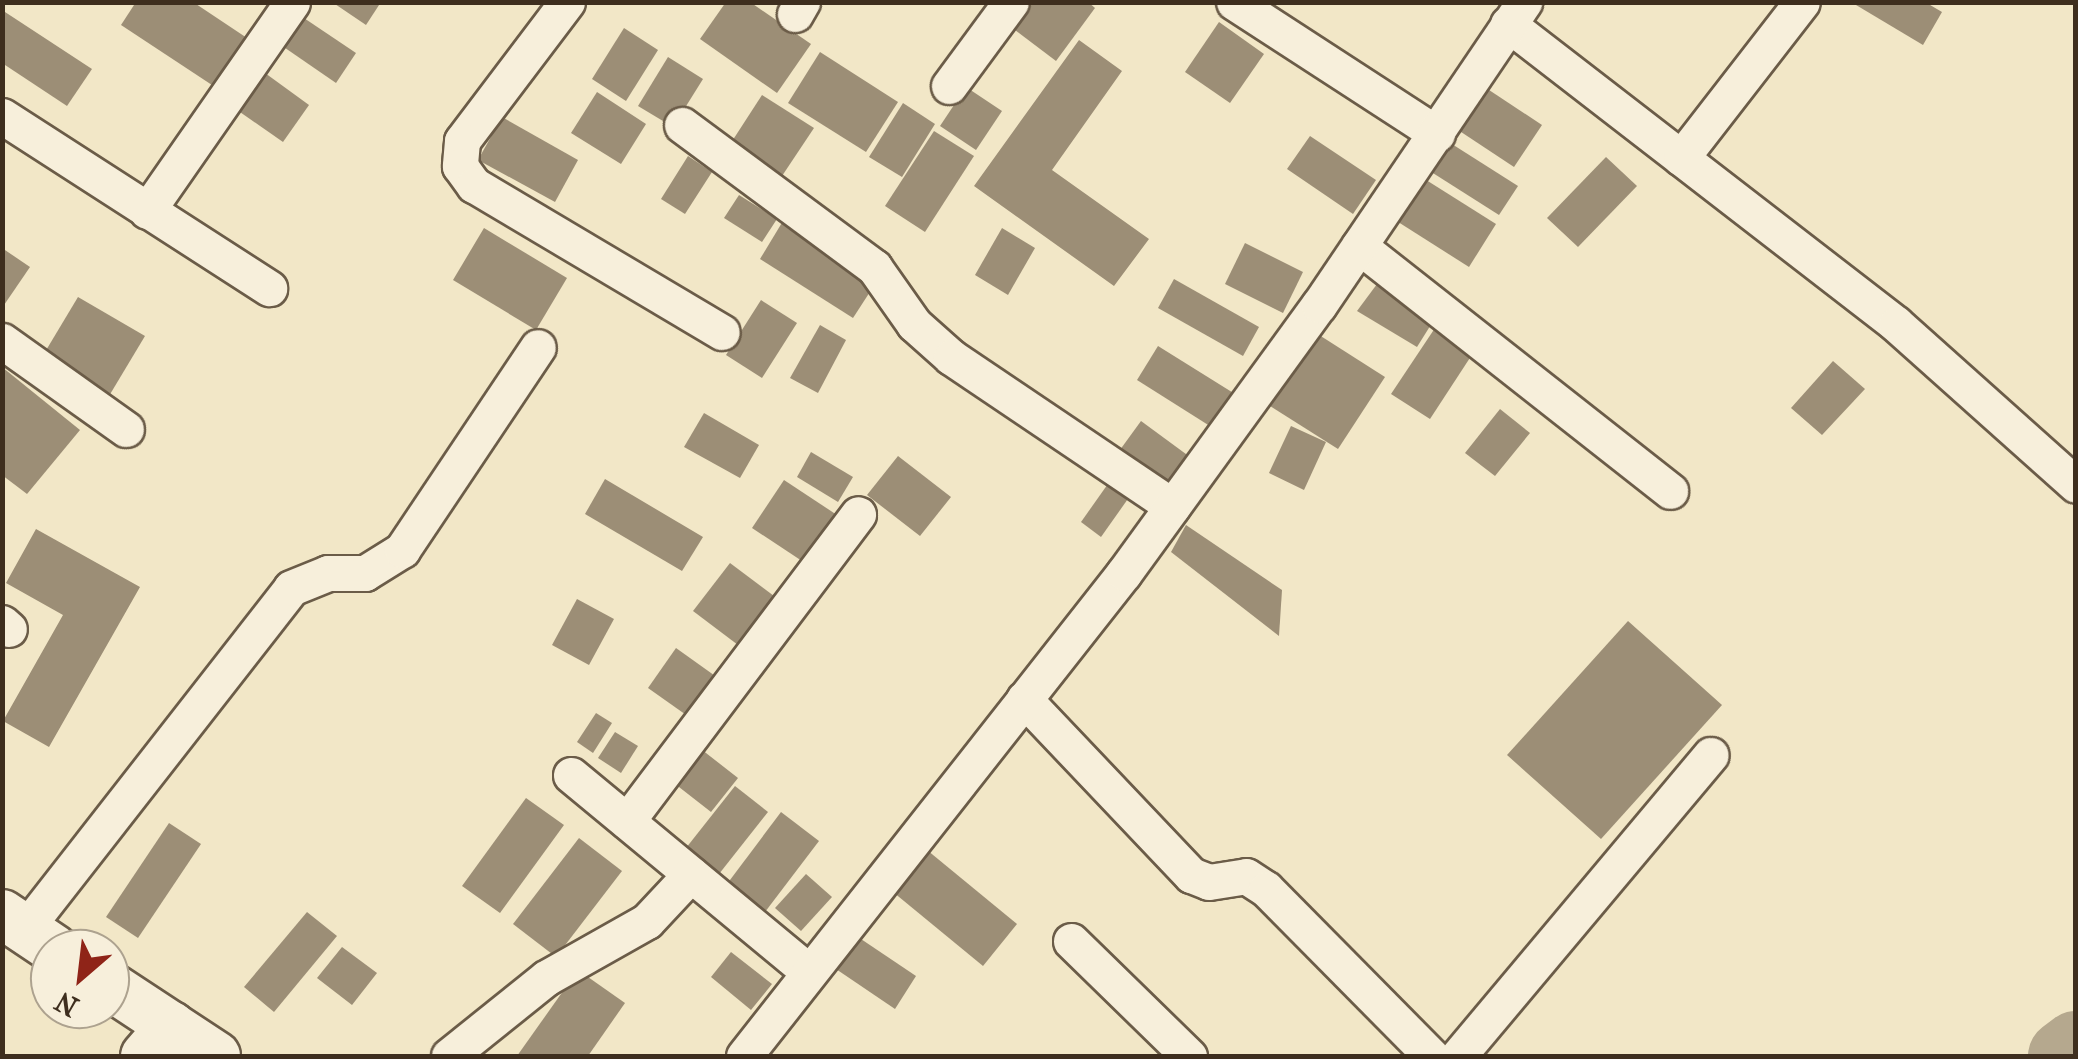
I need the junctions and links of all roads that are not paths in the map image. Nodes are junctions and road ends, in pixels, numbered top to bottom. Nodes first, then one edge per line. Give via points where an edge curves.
1 (292, 2) edge
2 (567, 2) edge
3 (1010, 2) edge
4 (1234, 2) edge
5 (1802, 2) edge
6 (1516, 13) edge
7 (949, 86) dead end
8 (2, 116) edge
9 (682, 125) dead end
10 (1437, 134) junction
11 (1681, 158) junction
12 (147, 211) junction
13 (1359, 246) junction
14 (268, 288) dead end
15 (722, 332) dead end
16 (2, 341) edge
17 (538, 347) dead end
18 (126, 428) dead end
19 (2076, 485) edge
20 (1670, 491) dead end
21 (1172, 506) junction
22 (858, 514) dead end
23 (1024, 699) junction
24 (1711, 754) dead end
25 (571, 774) dead end
26 (627, 821) junction
27 (691, 874) junction
28 (27, 931) edge
29 (1070, 941) dead end
30 (809, 972) junction
31 (130, 1009) edge
32 (158, 1042) edge
33 (216, 1056) edge
34 (449, 1056) edge
35 (744, 1056) edge
36 (1189, 1056) edge
37 (1430, 1056) edge
38 (1458, 1056) edge

1 - 12 street
2 - 15 street via 462,142 460,166 474,184
3 - 7 street
4 - 10 street
5 - 11 street
6 - 10 street
6 - 11 street
8 - 12 street
9 - 21 street via 874,267 914,324 950,357
10 - 13 street
11 - 19 street via 1896,324
12 - 14 street
13 - 20 street
13 - 21 street
16 - 18 street
17 - 28 street via 402,550 365,572 328,573 291,588
21 - 23 street
22 - 26 street
23 - 30 street
23 - 37 street via 1190,876 1210,882 1246,876 1266,889
24 - 38 street
25 - 26 street
26 - 27 street
27 - 30 street
27 - 34 street via 647,921 546,978
29 - 36 street
30 - 35 street
31 - 32 main road
32 - 33 main road

